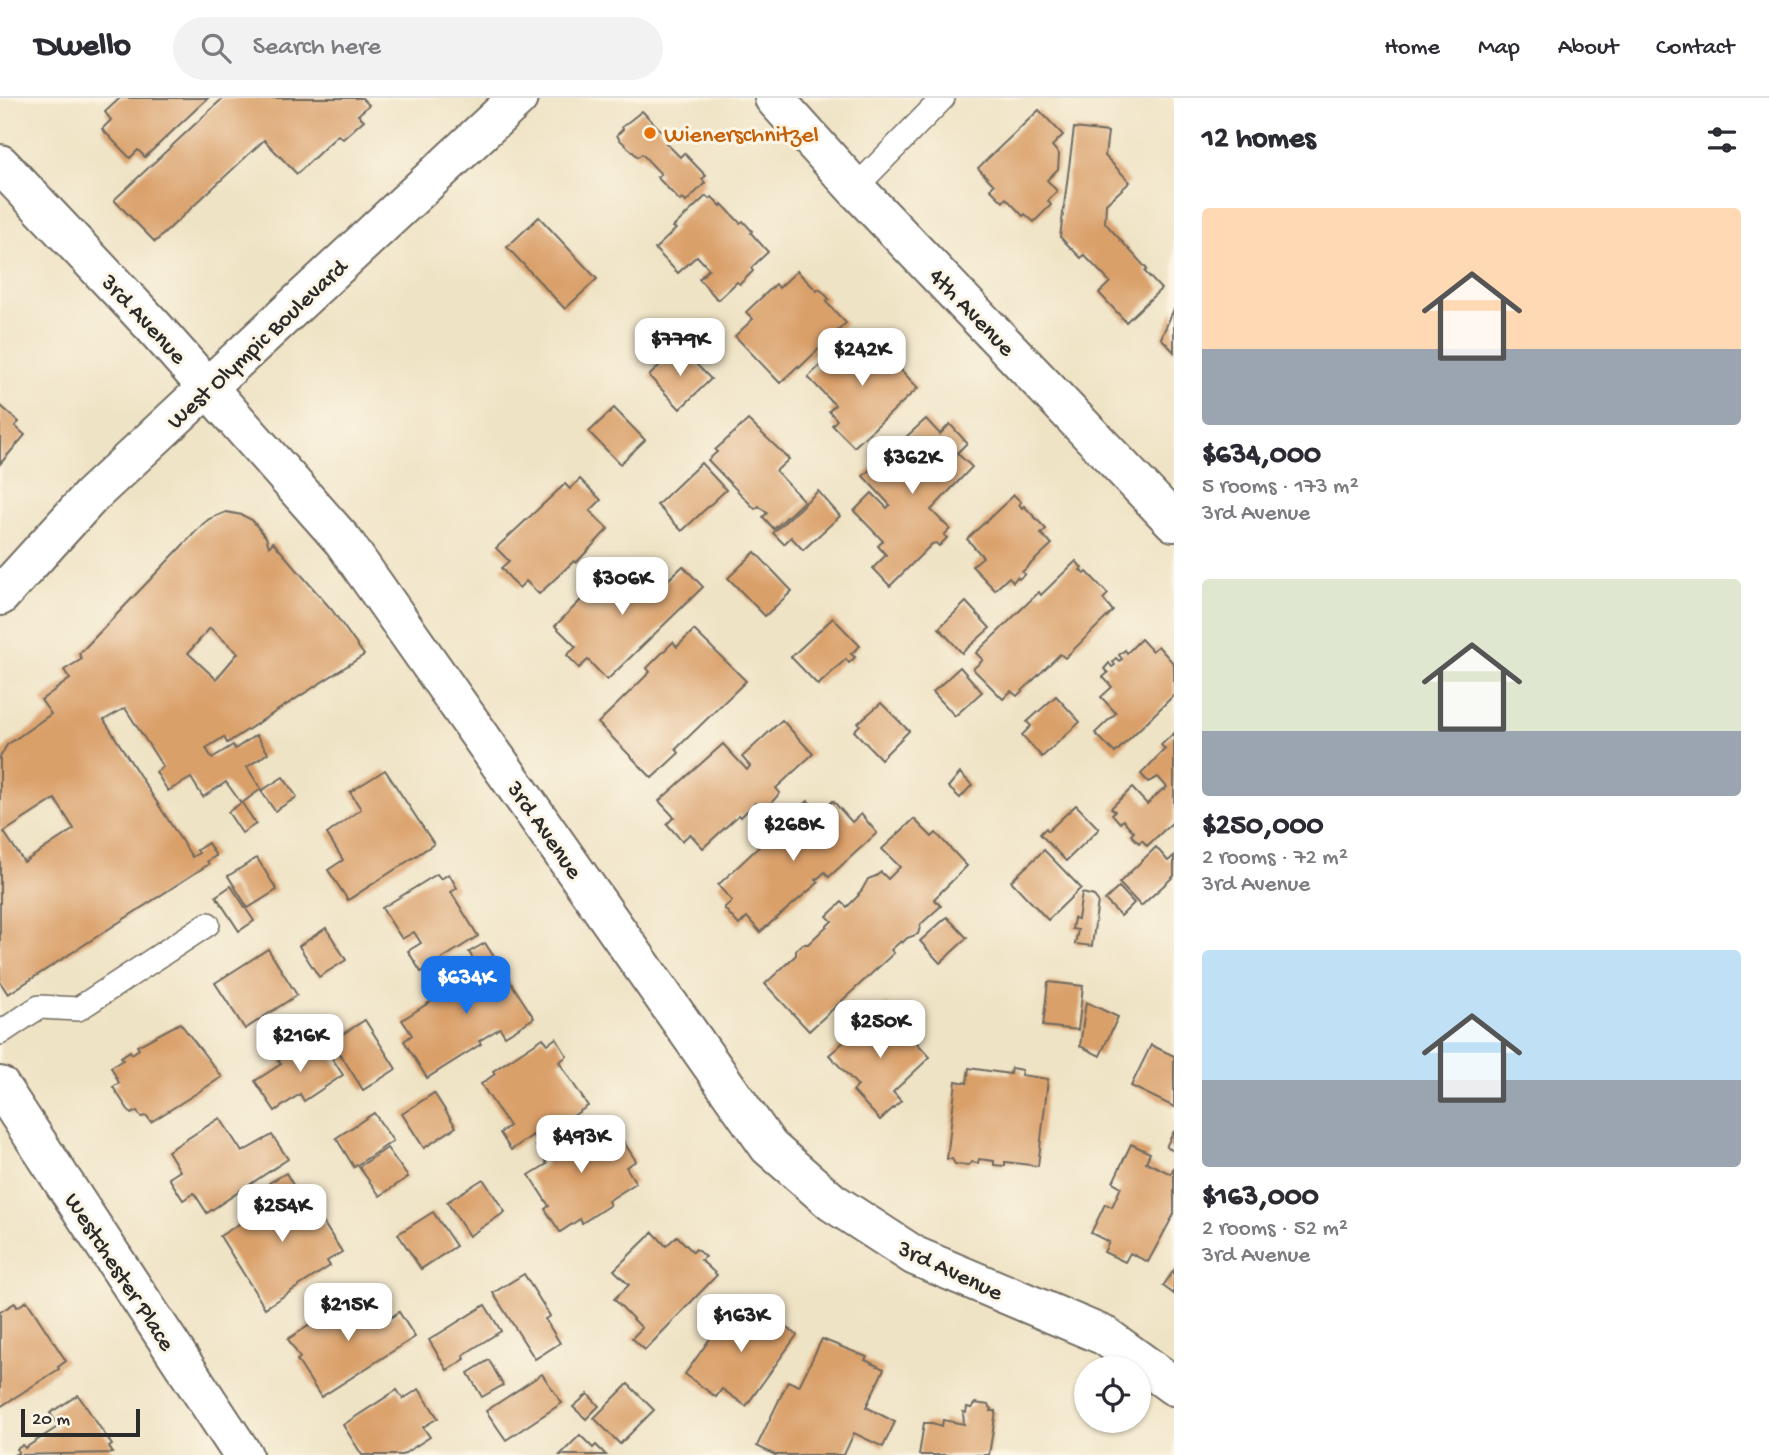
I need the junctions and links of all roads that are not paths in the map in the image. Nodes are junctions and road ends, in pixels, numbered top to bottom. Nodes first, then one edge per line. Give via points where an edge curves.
1 (518, 98) edge
2 (774, 98) edge
3 (943, 98) edge
4 (0, 164) edge
5 (855, 188) junction
6 (209, 387) junction
7 (1174, 522) edge
8 (0, 596) edge
9 (208, 924) dead end
10 (0, 1032) edge
11 (0, 1086) edge
12 (1174, 1386) edge
13 (243, 1455) edge

1 - 6 street, West Olympic Boulevard
2 - 5 street, 4th Avenue
3 - 5 lane
4 - 6 street, 3rd Avenue
5 - 7 street, 4th Avenue
6 - 8 street, West Olympic Boulevard via 91,496
6 - 12 street, 3rd Avenue via 345,542 769,1147 832,1202 915,1256 1105,1336
9 - 10 lane via 78,1009 39,1007
11 - 13 street, Westchester Place

